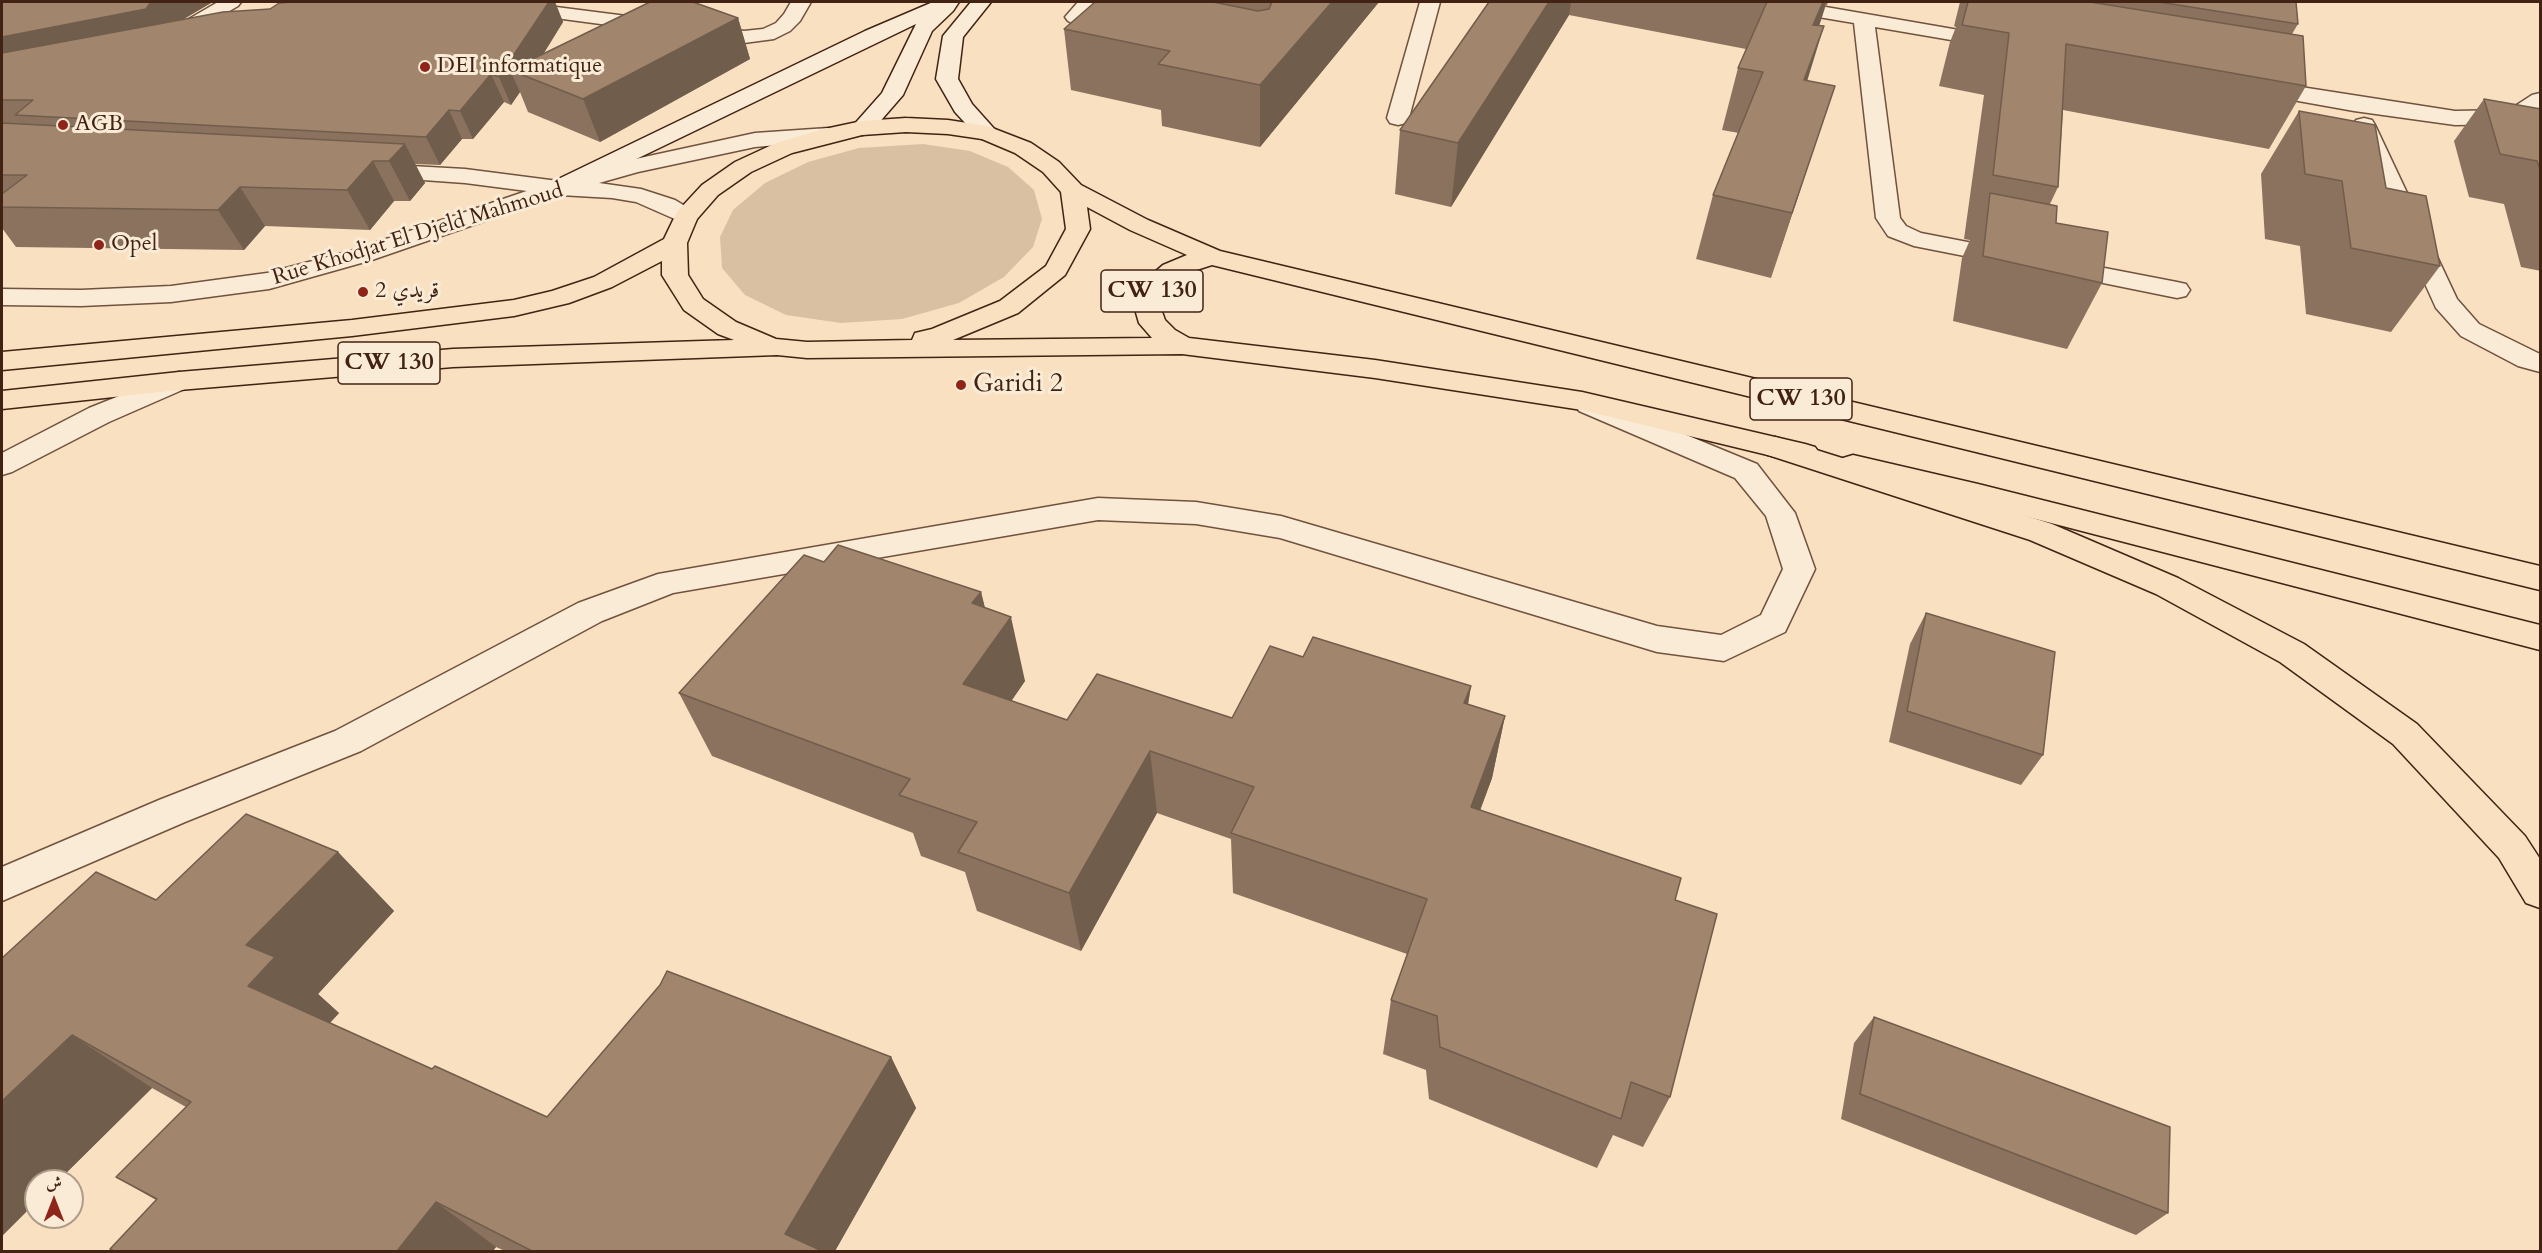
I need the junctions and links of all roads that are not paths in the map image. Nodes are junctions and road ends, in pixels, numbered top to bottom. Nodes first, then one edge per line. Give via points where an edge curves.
1 (231, 2) edge
2 (801, 2) edge
3 (950, 2) edge
4 (981, 2) edge
5 (1089, 2) edge
6 (1430, 2) edge
7 (1765, 2) edge
8 (520, 5) edge
9 (491, 8) edge
10 (1864, 19) junction
11 (217, 34) edge
12 (1136, 36) edge
13 (2016, 46) edge
14 (2239, 84) edge
15 (2541, 100) edge
16 (2354, 105) junction
17 (1398, 118) dead end
18 (862, 128) junction
19 (987, 133) junction
20 (828, 135) junction
21 (348, 170) edge
22 (558, 188) junction
23 (1073, 190) junction
24 (686, 217) junction
25 (674, 243) junction
26 (1212, 257) junction
27 (2177, 290) dead end
28 (2, 297) edge
29 (1182, 346) junction
30 (777, 347) junction
31 (874, 348) junction
32 (2, 361) edge
33 (2541, 363) edge
34 (180, 381) junction
35 (2, 400) edge
36 (1582, 401) junction
37 (1775, 447) junction
38 (2, 465) edge
39 (2541, 578) edge
40 (2541, 638) edge
41 (2, 884) edge
42 (2541, 891) edge

1 - 11 street via 152,46
2 - 8 street via 783,27 766,35 744,37
3 - 18 street via 923,28 892,95
3 - 22 street via 872,35
4 - 19 street via 952,36 947,79 963,106
5 - 12 street via 1075,17 1092,26
6 - 17 street
7 - 10 street
8 - 9 street
10 - 13 street
10 - 27 street via 1888,218 1897,231 1914,239
14 - 16 street
15 - 16 street via 2514,117 2455,118
16 - 33 street via 2445,302 2470,330
18 - 19 main road via 906,125
18 - 20 main road
19 - 23 main road via 1023,148 1051,167
20 - 22 street via 755,140 634,166
20 - 24 main road via 784,148 743,167 710,190
21 - 22 street via 465,176
22 - 24 street, Rue Khodjat El Djeld Mahmoud via 641,196
22 - 28 street, Rue Khodjat El Djeld Mahmoud via 363,255 269,281 171,294
23 - 26 main road, CW 130
23 - 31 main road via 1078,229 1056,270 1009,307 941,335
24 - 25 main road
25 - 30 main road via 675,274 693,304 727,328
25 - 32 main road, CW 130 via 603,282 514,308 352,328
26 - 29 main road, CW 130 via 1172,270 1149,294 1152,323
26 - 39 main road, CW 130
29 - 31 main road, CW 130
29 - 36 main road, CW 130 via 1364,367
30 - 31 main road
30 - 34 main road, CW 130 via 453,358
34 - 35 main road, CW 130
34 - 38 street via 99,415
36 - 37 main road, CW 130
36 - 41 street via 1746,471 1780,513 1799,569 1773,623 1724,648 1657,639 1281,527 1196,513 1098,509 669,582 590,612 348,741
37 - 40 main road, CW 130 via 1978,494
37 - 42 main road via 2041,532 2168,586 2292,653 2405,734 2512,847

